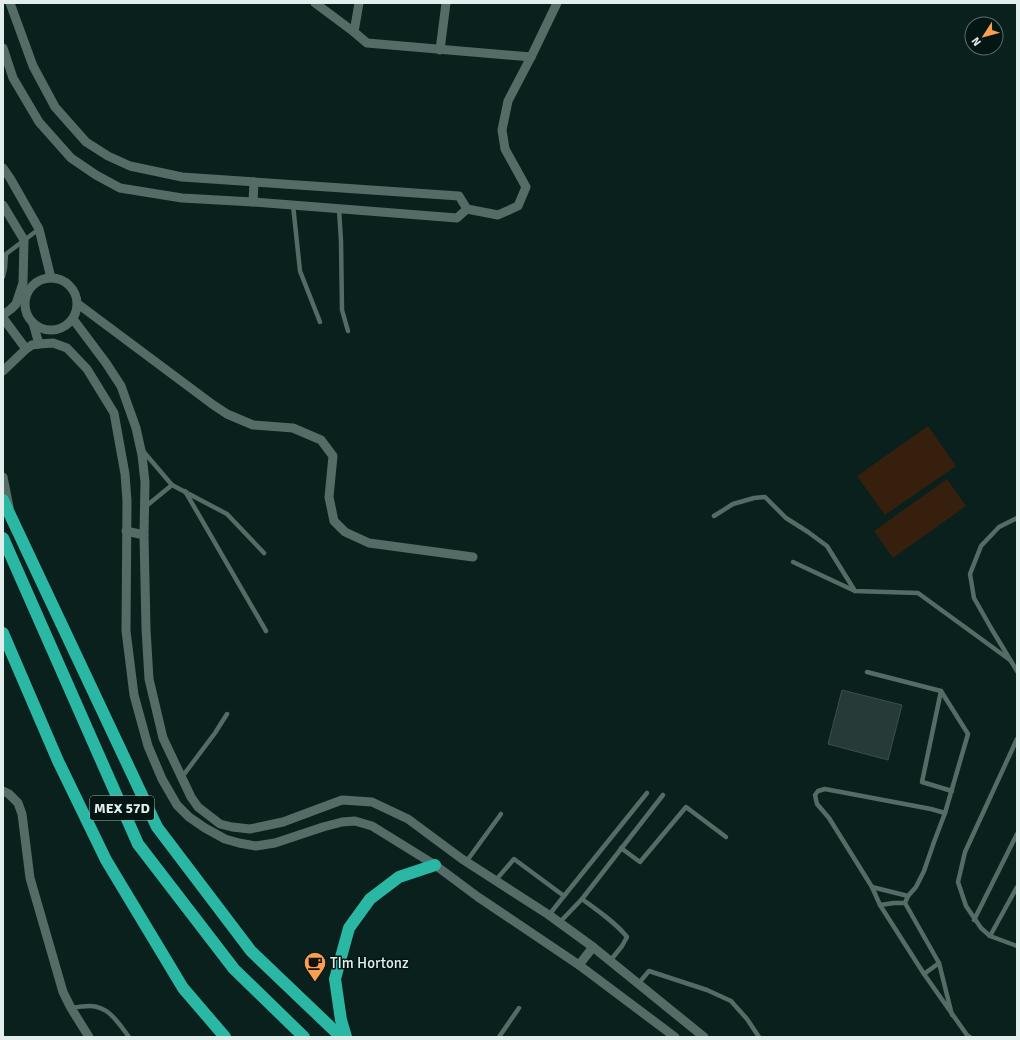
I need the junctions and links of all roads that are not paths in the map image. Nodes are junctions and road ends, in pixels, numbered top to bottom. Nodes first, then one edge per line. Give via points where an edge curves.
1 (10, 3) edge
2 (315, 3) edge
3 (359, 3) edge
4 (446, 3) edge
5 (557, 3) edge
6 (354, 32) junction
7 (3, 48) edge
8 (440, 50) junction
9 (531, 57) junction
10 (3, 168) edge
11 (6, 179) edge
12 (254, 182) junction
13 (253, 202) junction
14 (3, 205) edge
15 (293, 205) junction
16 (339, 209) junction
17 (468, 209) junction
18 (39, 229) junction
19 (24, 240) junction
20 (4, 254) edge
21 (3, 277) edge
22 (51, 278) junction
23 (26, 286) junction
24 (20, 303) junction
25 (78, 304) junction
26 (3, 315) edge
27 (3, 318) edge
28 (73, 319) junction
29 (320, 322) dead end
30 (33, 323) junction
31 (58, 329) junction
32 (348, 331) dead end
33 (53, 343) junction
34 (38, 344) junction
35 (26, 349) junction
36 (3, 371) edge
37 (140, 448) junction
38 (3, 477) edge
39 (172, 485) junction
40 (185, 491) junction
41 (3, 500) edge
42 (145, 508) junction
43 (10, 513) junction
44 (714, 516) dead end
45 (1017, 518) edge
46 (126, 531) junction
47 (144, 535) junction
48 (3, 538) edge
49 (264, 553) dead end
50 (472, 557) dead end
51 (793, 562) dead end
52 (854, 591) junction
53 (266, 631) dead end
54 (3, 633) edge
55 (1010, 660) junction
56 (1017, 671) edge
57 (867, 672) dead end
58 (941, 691) junction
59 (227, 714) dead end
60 (163, 738) junction
61 (1017, 739) edge
62 (148, 746) junction
63 (182, 777) junction
64 (3, 791) edge
65 (952, 791) junction
66 (647, 793) dead end
67 (663, 795) dead end
68 (945, 813) junction
69 (501, 814) dead end
70 (1017, 834) edge
71 (726, 837) dead end
72 (621, 848) junction
73 (466, 862) junction
74 (435, 865) junction
75 (495, 881) junction
76 (872, 887) junction
77 (1017, 887) edge
78 (564, 896) junction
79 (908, 896) junction
80 (582, 899) junction
81 (905, 903) junction
82 (880, 905) junction
83 (549, 915) junction
84 (974, 920) junction
85 (559, 923) junction
86 (990, 936) junction
87 (593, 946) junction
88 (1017, 946) edge
89 (610, 961) junction
90 (939, 963) junction
91 (579, 964) junction
92 (924, 974) junction
93 (638, 984) junction
94 (71, 1008) junction
95 (518, 1008) dead end
96 (952, 1015) junction
97 (90, 1037) edge
98 (129, 1037) edge
99 (225, 1037) edge
100 (304, 1037) edge
101 (341, 1037) edge
102 (346, 1037) edge
103 (499, 1037) edge
104 (675, 1037) edge
105 (704, 1037) edge
106 (760, 1037) edge
107 (970, 1037) edge

1 - 12 street via 33,66 55,107 86,142 130,166 182,177
2 - 6 street
3 - 6 street
4 - 8 street
5 - 9 street
6 - 8 street via 366,43
7 - 13 street via 13,78 39,122 71,158 96,175 120,188 182,198
8 - 9 street
9 - 17 street via 508,101 502,130 505,149 526,187 518,206 498,215
10 - 11 street
11 - 18 street
12 - 13 street
12 - 17 street via 459,196
13 - 15 street
14 - 19 street
15 - 16 street
15 - 29 lane via 300,271
16 - 17 street via 457,218
16 - 32 lane via 342,310
18 - 19 lane
18 - 22 street
19 - 20 lane
19 - 23 street
20 - 21 lane via 6,268
22 - 23 street
22 - 25 street via 62,280 71,288
23 - 24 street
24 - 26 street
24 - 30 street
25 - 28 street
25 - 50 street via 227,414 253,425 293,428 321,440 333,456 329,497 334,521 345,532 369,543
27 - 35 street
28 - 31 street
28 - 37 street via 121,386 136,428
30 - 31 street via 45,329
30 - 34 street
31 - 33 street
33 - 34 street
33 - 46 street via 67,348 87,369 114,413 125,474
34 - 35 street
35 - 36 street
37 - 39 lane
37 - 42 street via 145,482
38 - 43 street
39 - 40 lane
39 - 42 lane
40 - 49 lane via 227,514
40 - 53 lane
41 - 43 highway
42 - 47 street
43 - 101 highway via 157,827 251,951
44 - 52 lane via 733,504 765,497 786,518 827,546
45 - 55 lane via 999,527 981,546 970,574 974,598
46 - 47 street
46 - 62 street via 126,631 134,695
47 - 60 street via 149,679
48 - 100 highway, MEX 57D via 138,844 234,969
51 - 52 lane
52 - 55 lane via 918,593
54 - 99 highway, MEX 57D via 58,761 106,860 183,988
55 - 56 lane
57 - 58 lane
58 - 65 lane via 968,734
58 - 65 lane via 922,782
59 - 63 lane
60 - 62 street
60 - 63 street
61 - 84 lane via 965,852 958,882
62 - 74 street via 177,805 189,817 225,839 256,846 275,843 342,822 355,821 372,826
63 - 73 street via 198,807 220,824 250,829 284,822 342,800 372,802 408,820
64 - 94 street via 18,803 22,814 30,878 63,992
65 - 68 lane
66 - 78 lane
67 - 72 lane
68 - 76 lane via 825,789 818,791 815,795 817,804 829,818
68 - 79 lane via 924,871
69 - 73 lane
70 - 84 lane
71 - 72 lane via 686,807 640,862
72 - 80 lane
73 - 75 street
74 - 91 street via 478,897
74 - 102 highway via 399,877 370,899 349,928 335,979
75 - 78 lane via 514,859
75 - 83 street
76 - 79 lane
76 - 82 lane
77 - 86 lane
78 - 83 lane
79 - 81 lane
80 - 85 lane
80 - 89 lane via 627,937
81 - 82 lane
81 - 90 lane
82 - 92 lane
83 - 85 street
84 - 86 lane
85 - 87 street
86 - 88 lane
87 - 89 street
87 - 91 street
89 - 93 street
90 - 92 lane
90 - 96 lane
91 - 104 street
92 - 96 lane
93 - 105 street
93 - 106 lane via 649,971 706,990 731,1001
94 - 97 street
94 - 98 lane via 102,1008
95 - 103 lane
96 - 107 lane

